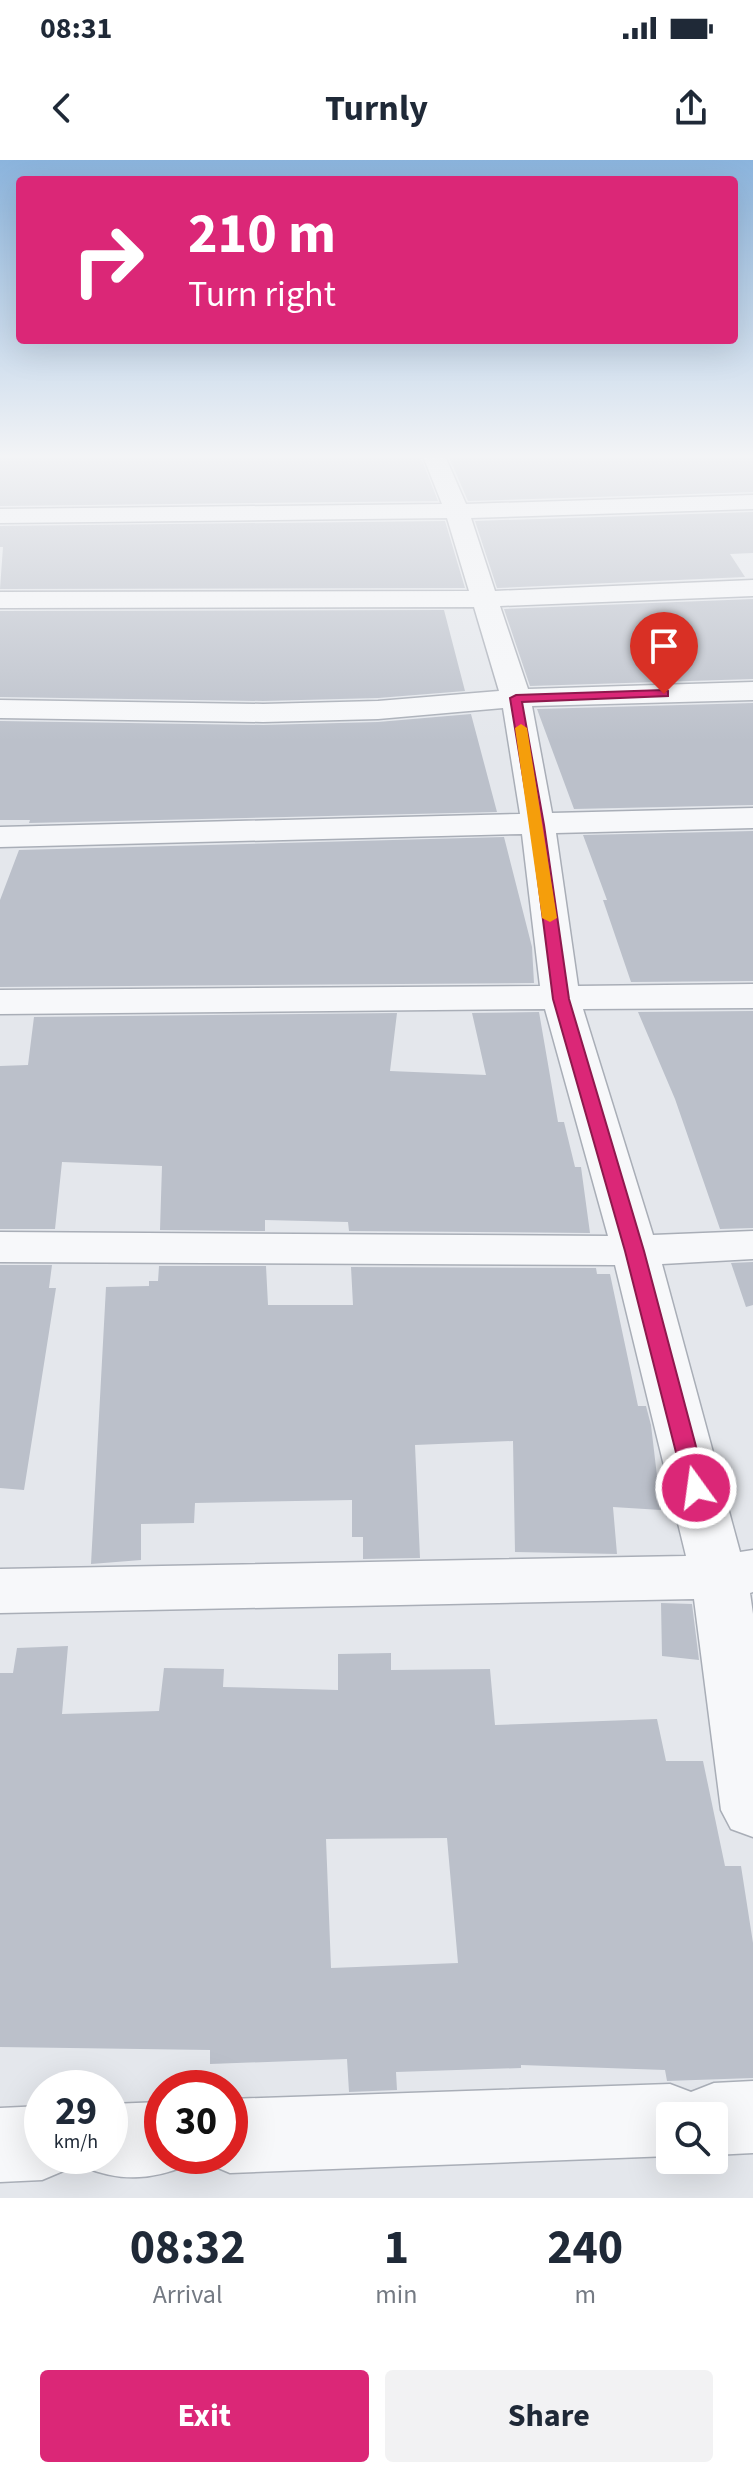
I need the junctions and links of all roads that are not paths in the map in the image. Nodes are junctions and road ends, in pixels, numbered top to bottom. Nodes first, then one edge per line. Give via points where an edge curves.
1 (469, 551) edge
2 (753, 588) edge
3 (483, 599) junction
4 (0, 600) edge
5 (753, 691) edge
6 (516, 698) junction
7 (0, 709) edge
8 (753, 818) edge
9 (538, 825) junction
10 (0, 837) edge
11 (753, 996) edge
12 (561, 999) junction
13 (0, 1002) edge
14 (753, 1245) edge
15 (0, 1247) edge
16 (635, 1251) junction
17 (736, 1574) edge
18 (0, 1591) edge
19 (753, 1810) edge
20 (753, 2117) edge
21 (728, 2118) edge
22 (656, 2121) edge
23 (248, 2135) edge
24 (24, 2144) edge
25 (0, 2145) edge

1 - 3 street
2 - 3 street
3 - 4 street
3 - 6 street
5 - 6 street
6 - 7 street via 263,713
6 - 9 street
8 - 9 street
9 - 10 street
9 - 12 street
11 - 12 street
12 - 13 street
12 - 16 street
14 - 16 street
15 - 16 street
16 - 17 street
17 - 18 street
17 - 19 street
20 - 21 street
22 - 23 street
24 - 25 street

